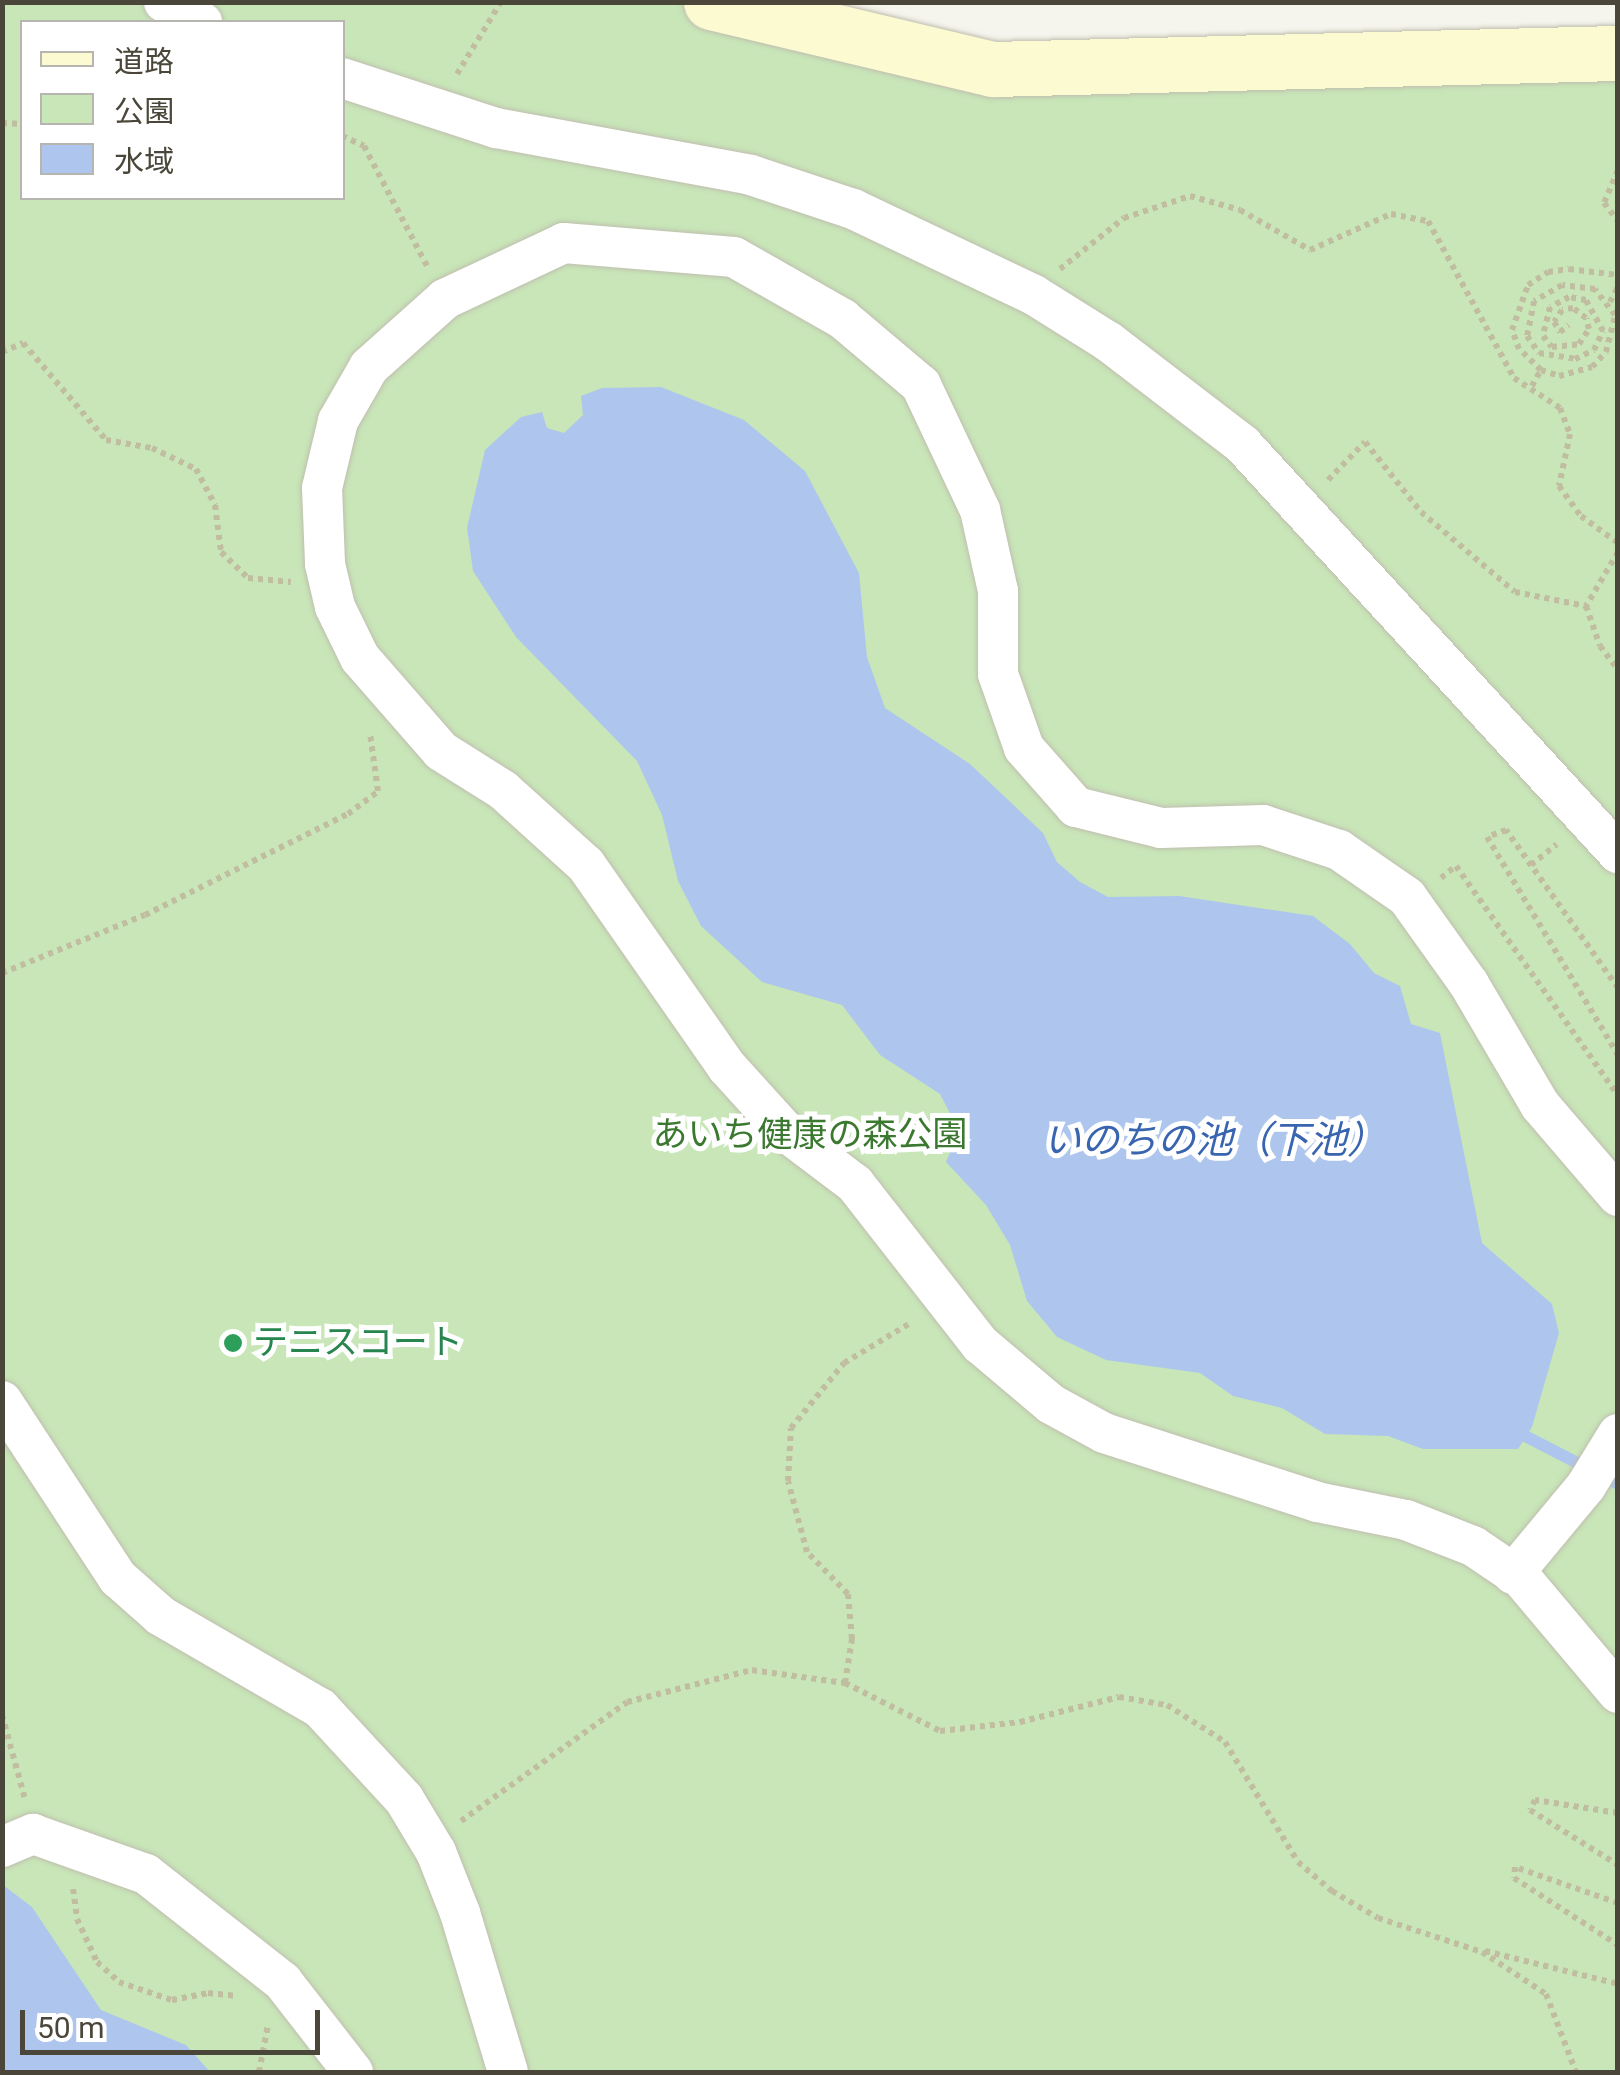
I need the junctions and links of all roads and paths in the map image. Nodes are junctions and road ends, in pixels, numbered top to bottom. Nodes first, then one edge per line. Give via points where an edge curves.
1 (164, 2) edge
2 (501, 2) edge
3 (711, 2) edge
4 (198, 20) edge
5 (1618, 53) edge
6 (345, 79) edge
7 (436, 110) junction
8 (345, 137) edge
9 (1618, 170) edge
10 (1618, 220) edge
11 (1618, 276) edge
12 (1618, 287) edge
13 (1034, 295) junction
14 (445, 299) junction
15 (1610, 302) junction
16 (1570, 325) dead end
17 (2, 352) edge
18 (1541, 370) junction
19 (1532, 386) junction
20 (1301, 508) junction
21 (1618, 543) edge
22 (1618, 552) edge
23 (330, 586) junction
24 (1586, 606) junction
25 (1618, 670) edge
26 (386, 695) junction
27 (1618, 853) edge
28 (2, 973) edge
29 (1618, 988) edge
30 (1618, 1055) edge
31 (1618, 1196) edge
32 (942, 1304) junction
33 (2, 1401) edge
34 (1617, 1435) edge
35 (1513, 1574) junction
36 (845, 1683) junction
37 (1618, 1694) edge
38 (2, 1715) edge
39 (1618, 1813) edge
40 (18, 1841) edge
41 (430, 1842) junction
42 (83, 1850) junction
43 (1618, 1865) edge
44 (1618, 1902) edge
45 (1450, 1942) junction
46 (1618, 1945) edge
47 (1618, 1984) edge
48 (247, 1998) dead end
49 (258, 2010) dead end
50 (259, 2072) edge
51 (353, 2072) edge
52 (508, 2072) edge
53 (1576, 2072) edge

1 - 4 street
2 - 7 path
3 - 5 street via 993,69
6 - 7 street
7 - 13 street via 496,128 751,175 854,209
8 - 14 path via 364,146
9 - 10 path via 1604,202
11 - 18 path via 1569,269 1528,285 1512,330 1519,349
12 - 15 path
13 - 19 path via 1124,218 1190,196 1240,210 1310,250 1390,214 1428,220 1514,378
13 - 20 street via 1242,444
14 - 23 street via 369,367 338,421 322,488
14 - 31 street via 564,243 631,245 734,257 843,319 921,385 980,510 998,591 998,674 1024,748 1076,807 1161,828 1263,825 1339,850 1408,897 1540,1104
15 - 16 path via 1577,282 1548,288 1534,301 1528,336 1539,353 1575,360 1594,350 1603,330 1586,300 1569,297 1550,306 1542,322 1552,347 1579,344 1586,318 1573,308 1562,310 1554,322 1560,332
15 - 18 path via 1614,334 1592,367 1558,376
17 - 23 path via 23,343 106,440 152,448 196,469 214,505 221,552 248,578
18 - 19 path
19 - 21 path via 1560,408 1570,434 1560,486 1581,516
20 - 24 path via 1365,442 1421,512 1515,592
20 - 27 street
22 - 24 path
23 - 26 street via 360,658
24 - 25 path via 1600,646
26 - 28 path via 370,732 378,790 348,814 145,915
26 - 32 street via 441,751 503,790 586,865 727,1067 785,1132 874,1204
29 - 30 path via 1506,830 1488,837
32 - 35 street via 1051,1404 1104,1434 1317,1502 1406,1520 1473,1546
32 - 36 path via 844,1363 791,1428 788,1482 807,1552 848,1594 852,1639
33 - 41 street via 118,1578 161,1616 320,1708 360,1745
34 - 35 street via 1586,1486
35 - 37 street via 1565,1625
36 - 41 path via 752,1670 627,1702
36 - 45 path via 940,1732 1020,1722 1119,1697 1168,1705 1225,1742 1298,1862 1332,1891 1378,1918
38 - 40 path
39 - 43 path via 1536,1800 1530,1810
40 - 42 street
41 - 52 street via 460,1913
42 - 48 path via 72,1884 77,1918 97,1962 118,1982 172,2000 208,1993
42 - 51 street via 146,1874 240,1942 283,1982
44 - 46 path via 1515,1867 1514,1878
45 - 47 path
45 - 53 path via 1482,1952 1546,1994
49 - 50 path via 268,2022

